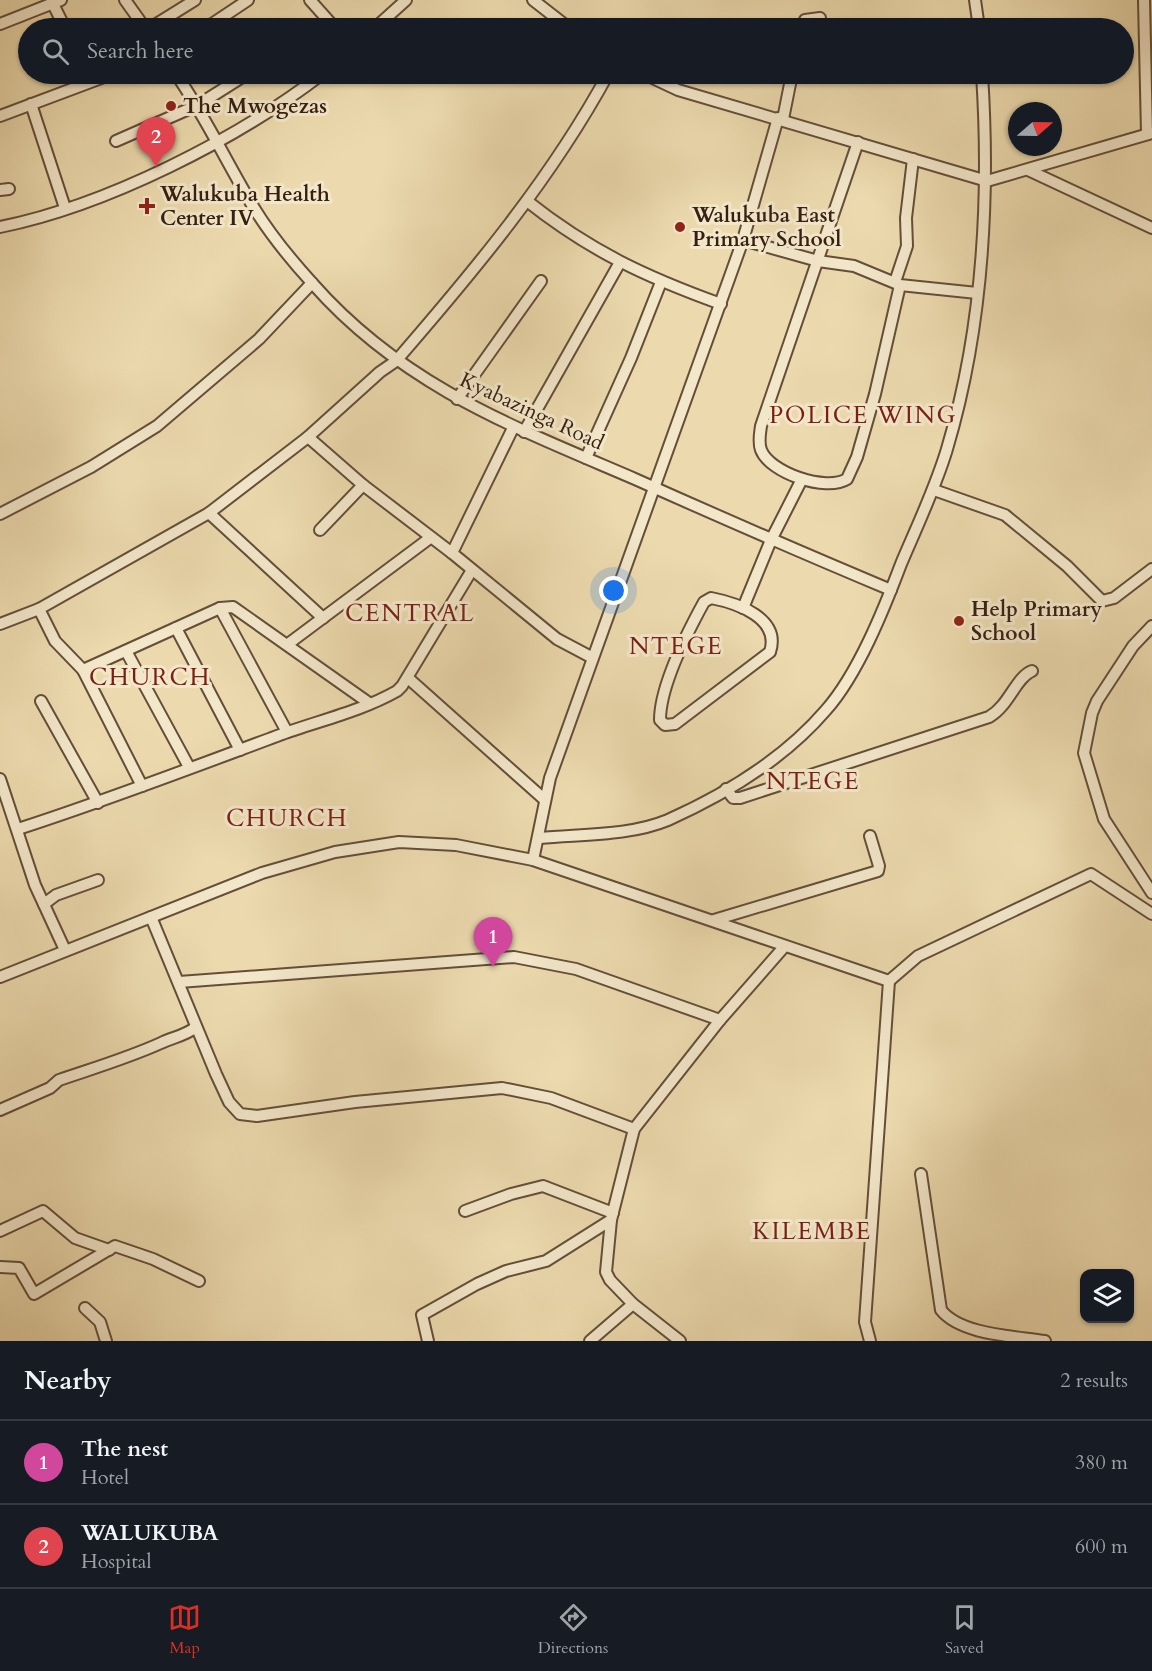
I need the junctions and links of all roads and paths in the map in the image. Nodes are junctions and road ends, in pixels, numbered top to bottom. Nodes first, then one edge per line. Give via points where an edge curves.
1 (125, 0) edge
2 (195, 0) edge
3 (248, 0) edge
4 (310, 0) edge
5 (406, 0) edge
6 (533, 0) edge
7 (975, 0) edge
8 (1144, 0) edge
9 (57, 2) edge
10 (62, 18) edge
11 (138, 18) edge
12 (166, 18) edge
13 (221, 18) edge
14 (325, 18) edge
15 (386, 18) edge
16 (556, 18) edge
17 (978, 18) edge
18 (0, 24) edge
19 (79, 84) edge
20 (183, 84) edge
21 (231, 84) edge
22 (307, 84) edge
23 (602, 84) edge
24 (665, 84) edge
25 (789, 84) edge
26 (982, 84) edge
27 (31, 105) junction
28 (198, 105) junction
29 (0, 116) edge
30 (780, 118) junction
31 (1149, 134) edge
32 (116, 141) dead end
33 (218, 142) junction
34 (858, 142) junction
35 (913, 159) junction
36 (1028, 170) junction
37 (987, 181) junction
38 (527, 201) junction
39 (65, 208) junction
40 (0, 227) edge
41 (1152, 228) edge
42 (743, 240) junction
43 (818, 261) junction
44 (619, 264) junction
45 (541, 280) dead end
46 (661, 282) junction
47 (312, 283) junction
48 (897, 283) junction
49 (977, 293) junction
50 (721, 304) junction
51 (396, 361) junction
52 (458, 399) junction
53 (513, 428) junction
54 (524, 432) junction
55 (308, 437) junction
56 (586, 458) junction
57 (802, 479) junction
58 (363, 485) junction
59 (655, 489) junction
60 (934, 490) junction
61 (209, 513) junction
62 (0, 514) edge
63 (320, 530) dead end
64 (430, 538) junction
65 (771, 540) junction
66 (452, 553) junction
67 (1152, 568) edge
68 (472, 570) junction
69 (891, 590) junction
70 (220, 608) junction
71 (743, 608) junction
72 (39, 609) junction
73 (323, 618) junction
74 (0, 624) edge
75 (1152, 626) edge
76 (176, 628) junction
77 (288, 644) junction
78 (126, 651) junction
79 (591, 657) junction
80 (83, 670) junction
81 (1032, 671) dead end
82 (408, 678) junction
83 (40, 701) dead end
84 (369, 703) junction
85 (287, 732) junction
86 (240, 750) junction
87 (189, 766) junction
88 (0, 779) edge
89 (142, 786) junction
90 (726, 789) junction
91 (545, 800) junction
92 (98, 803) junction
93 (18, 829) junction
94 (870, 836) dead end
95 (540, 838) junction
96 (533, 860) junction
97 (98, 880) dead end
98 (1152, 893) edge
99 (44, 903) junction
100 (1152, 914) edge
101 (151, 917) junction
102 (714, 920) junction
103 (784, 947) junction
104 (65, 950) junction
105 (0, 977) edge
106 (889, 981) junction
107 (179, 982) junction
108 (720, 1020) junction
109 (196, 1027) junction
110 (0, 1110) edge
111 (634, 1129) junction
112 (921, 1174) dead end
113 (465, 1211) dead end
114 (612, 1217) junction
115 (0, 1232) edge
116 (109, 1250) junction
117 (0, 1267) edge
118 (199, 1281) dead end
119 (633, 1304) junction
120 (85, 1308) dead end
121 (106, 1341) edge
122 (428, 1341) edge
123 (590, 1341) edge
124 (680, 1341) edge
125 (870, 1341) edge
126 (1045, 1341) edge

1 - 11 street
2 - 12 street
3 - 13 street
4 - 14 street
5 - 15 street
6 - 16 street
7 - 17 street
8 - 31 street
9 - 10 street
9 - 18 street
19 - 27 street
20 - 28 street, Kyabazinga Road
21 - 28 street
22 - 33 street
23 - 38 street
24 - 30 street
25 - 30 street
26 - 37 street
27 - 29 street
27 - 39 street
28 - 32 street
28 - 33 street, Kyabazinga Road
30 - 34 street
30 - 42 street
31 - 36 street
33 - 39 street
33 - 47 street, Kyabazinga Road via 256,211
34 - 35 street
34 - 43 street
35 - 37 street
35 - 48 street via 907,246
36 - 37 street
36 - 41 street
37 - 49 street
38 - 44 street
38 - 51 street
39 - 40 street
42 - 43 street
42 - 50 street
43 - 48 street via 854,266
43 - 57 street via 759,440 765,457
44 - 46 street
44 - 54 street
45 - 52 street
46 - 50 street
46 - 56 street via 632,358
47 - 51 street, Kyabazinga Road
47 - 62 street via 259,339 157,426 91,467
48 - 49 street
48 - 57 street via 875,394 852,470 840,484 828,486
49 - 60 street via 958,404
50 - 59 street
51 - 52 street, Kyabazinga Road
51 - 55 street
52 - 53 street, Kyabazinga Road
53 - 54 street, Kyabazinga Road
53 - 66 street
54 - 56 street, Kyabazinga Road
55 - 58 street
55 - 61 street
56 - 59 street, Kyabazinga Road
57 - 65 street
58 - 63 street
58 - 64 street
59 - 65 street, Kyabazinga Road
59 - 79 street
60 - 67 street via 1011,519 1102,601 1114,598
60 - 69 street
61 - 72 street
61 - 73 street
64 - 66 street
64 - 73 street
65 - 69 street, Kyabazinga Road
65 - 71 street
66 - 68 street
68 - 79 street via 557,639
68 - 82 street
69 - 90 street via 860,658 828,708 798,740 754,774
70 - 76 street
70 - 77 street via 233,607
70 - 85 street
71 - 71 street via 770,628 770,651 675,724 665,725 660,720 661,705 679,653 704,602 711,598
72 - 74 street
72 - 80 street via 55,641
73 - 77 street
75 - 98 street via 1133,646 1097,700 1084,753 1104,819
76 - 78 street
76 - 86 street
77 - 84 street
78 - 80 street
78 - 87 street
79 - 91 street
80 - 89 street
81 - 90 street via 1025,674 1001,708 989,717 740,798 733,798
82 - 84 street via 397,691
82 - 91 street
83 - 92 street
84 - 85 street
85 - 86 street
86 - 87 street
87 - 89 street
88 - 93 street
89 - 92 street
90 - 95 street via 666,821 627,830
91 - 95 street
92 - 93 street
93 - 99 street
94 - 102 street via 879,866 876,872
95 - 96 street
96 - 101 street via 435,842 360,847 262,873
96 - 102 street
97 - 99 street
99 - 104 street
100 - 106 street via 1090,874 918,956
101 - 104 street
101 - 107 street
102 - 103 street
103 - 106 street
103 - 108 street
104 - 105 street
106 - 125 street via 865,1322
107 - 108 street via 514,957 576,969
107 - 109 street
108 - 111 street
109 - 110 street via 145,1052 59,1080 50,1088
109 - 111 street via 229,1102 240,1114 502,1088 551,1098
111 - 114 street
112 - 126 street via 941,1310 965,1328
113 - 114 street via 543,1186
114 - 119 street via 606,1272
114 - 122 street via 546,1261 506,1271 422,1315
115 - 116 street via 43,1211 75,1238
116 - 117 street via 34,1294 19,1268
116 - 118 street via 123,1247
119 - 123 street
119 - 124 street
120 - 121 street via 100,1322

